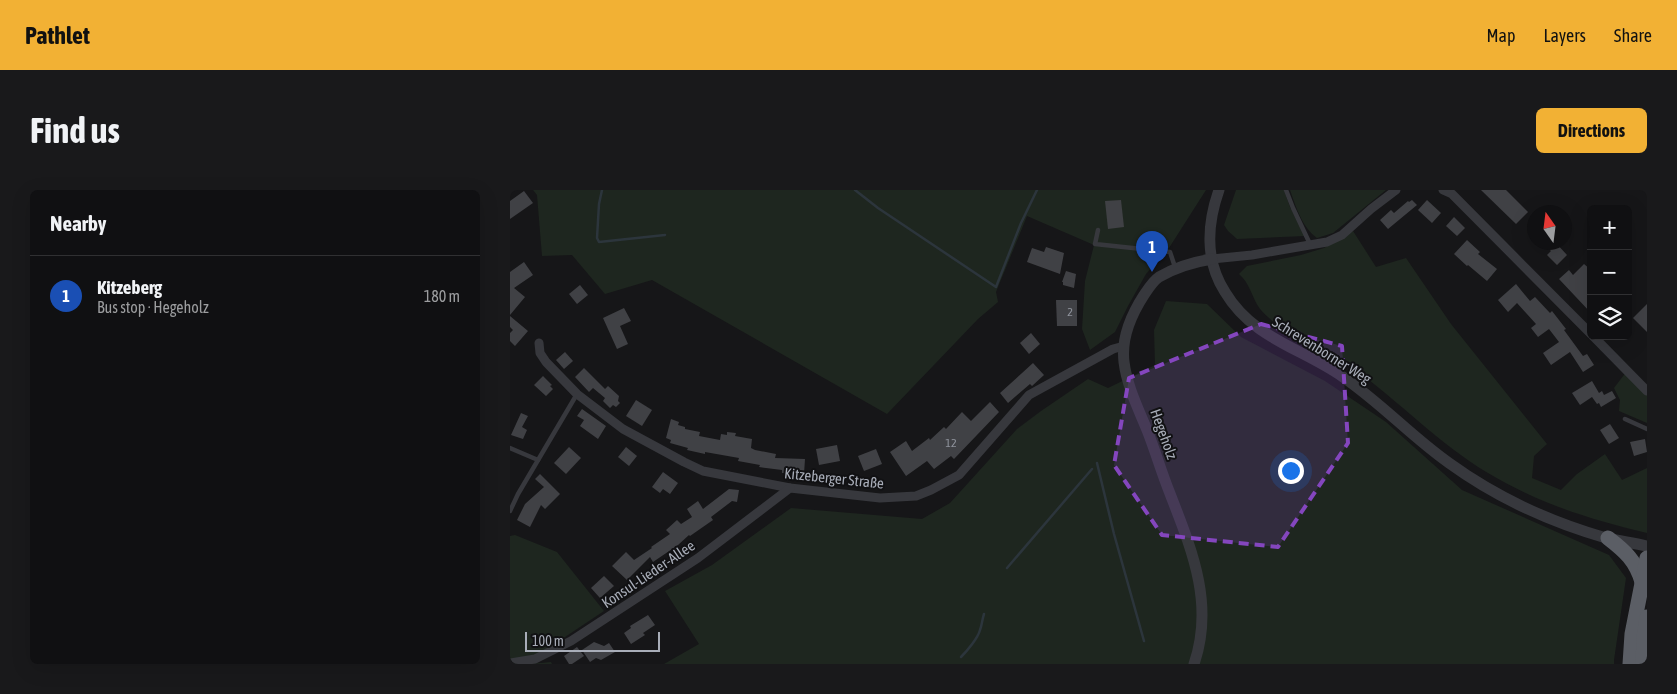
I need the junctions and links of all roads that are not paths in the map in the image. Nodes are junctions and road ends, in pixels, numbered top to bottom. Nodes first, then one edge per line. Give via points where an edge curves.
1 (1219, 190) edge
2 (1286, 190) edge
3 (1396, 190) edge
4 (1443, 190) edge
5 (1098, 230) dead end
6 (1311, 246) junction
7 (1212, 259) junction
8 (1175, 269) junction
9 (1587, 330) edge
10 (1597, 340) edge
11 (539, 343) dead end
12 (1124, 346) junction
13 (1647, 391) edge
14 (577, 394) junction
15 (1625, 419) dead end
16 (1647, 429) edge
17 (510, 448) edge
18 (538, 460) junction
19 (790, 488) junction
20 (510, 510) edge
21 (1608, 538) junction
22 (1647, 546) edge
23 (1647, 558) edge
24 (1642, 583) junction
25 (1647, 617) edge
26 (510, 663) edge
27 (1194, 664) edge
28 (1630, 664) edge
29 (1643, 664) edge

1 - 7 street, Schrevenborner Weg via 1209,229
2 - 6 lane
3 - 6 street via 1342,235
4 - 9 street via 1452,194
5 - 8 lane via 1095,244 1170,252
6 - 7 street
7 - 8 street, Hegeholz via 1191,262
7 - 21 street, Schrevenborner Weg via 1231,302 1268,335 1343,377 1443,458 1481,484 1534,512
8 - 12 street, Hegeholz via 1157,278 1143,297 1134,311
10 - 13 street
11 - 14 street, Kitzeberger Straße via 540,353 546,362
12 - 19 street, Kitzeberger Straße via 1029,395 959,475 931,490 916,496 880,498
12 - 27 street, Hegeholz via 1129,387 1195,563 1201,590 1202,635
14 - 18 lane
14 - 19 street, Kitzeberger Straße via 623,429 703,471
15 - 16 lane
17 - 18 lane
18 - 20 lane
19 - 26 street, Konsul-Lieder-Allee via 698,558 571,641 535,658
21 - 22 street, Schrevenborner Weg
21 - 24 highway via 1632,558
23 - 24 highway
24 - 28 highway
25 - 29 highway

